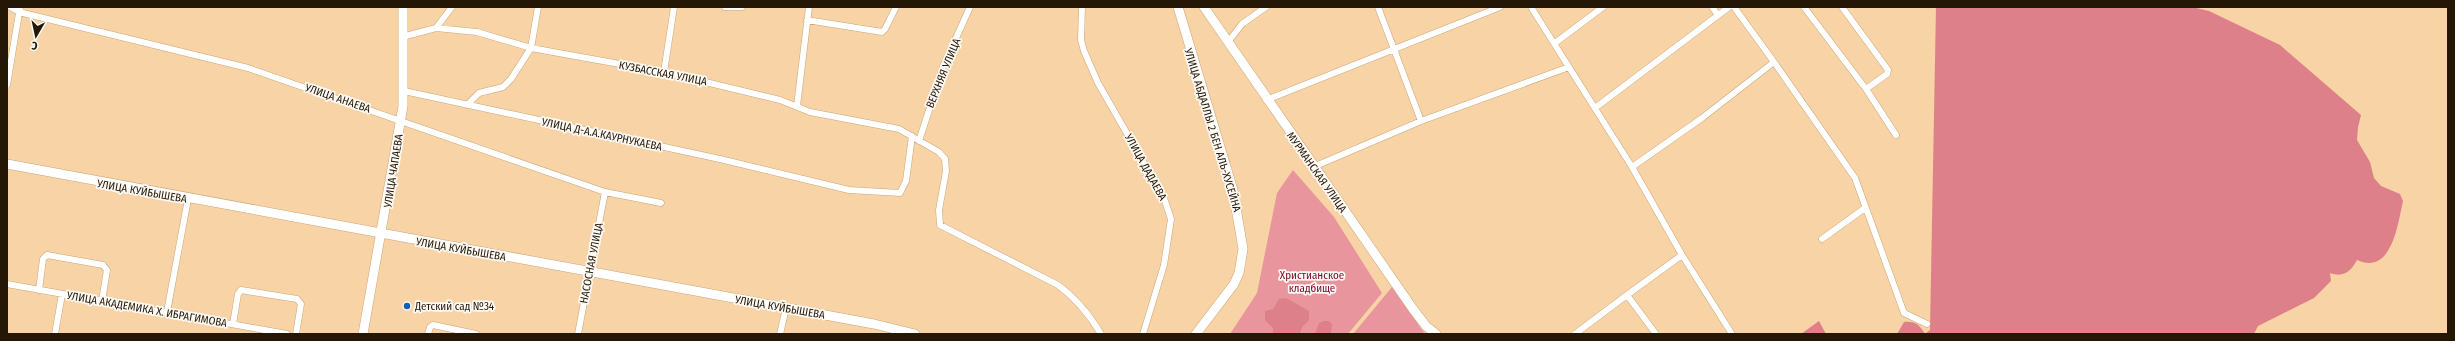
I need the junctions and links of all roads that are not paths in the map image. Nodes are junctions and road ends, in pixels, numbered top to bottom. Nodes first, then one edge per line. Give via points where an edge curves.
1 (10, 7) edge
2 (403, 7) edge
3 (452, 7) edge
4 (538, 7) edge
5 (674, 7) edge
6 (725, 7) edge
7 (742, 7) edge
8 (809, 7) edge
9 (896, 7) edge
10 (970, 7) edge
11 (1082, 7) edge
12 (1178, 7) edge
13 (1204, 7) edge
14 (1266, 7) edge
15 (1378, 7) edge
16 (1500, 7) edge
17 (1531, 7) edge
18 (1603, 7) edge
19 (1712, 7) edge
20 (1729, 7) edge
21 (1734, 7) edge
22 (1804, 7) edge
23 (1842, 7) edge
24 (20, 10) edge
25 (1718, 15) junction
26 (807, 20) junction
27 (436, 28) junction
28 (402, 37) junction
29 (1228, 42) junction
30 (1555, 43) junction
31 (531, 48) junction
32 (1393, 49) junction
33 (1774, 62) junction
34 (1569, 67) junction
35 (664, 72) junction
36 (7, 85) edge
37 (1866, 89) junction
38 (404, 92) junction
39 (1266, 100) junction
40 (467, 105) junction
41 (797, 106) junction
42 (1595, 108) junction
43 (401, 120) junction
44 (1421, 121) junction
45 (1896, 135) dead end
46 (912, 136) junction
47 (919, 141) junction
48 (7, 164) edge
49 (1632, 167) junction
50 (1313, 168) junction
51 (605, 192) junction
52 (188, 199) junction
53 (661, 203) dead end
54 (1865, 208) junction
55 (382, 235) junction
56 (1822, 239) dead end
57 (1682, 255) junction
58 (590, 272) junction
59 (7, 284) edge
60 (39, 290) junction
61 (62, 294) junction
62 (1627, 295) junction
63 (102, 301) junction
64 (786, 308) junction
65 (167, 312) junction
66 (233, 324) junction
67 (1927, 324) dead end
68 (55, 334) edge
69 (287, 334) edge
70 (296, 334) edge
71 (363, 334) edge
72 (428, 334) edge
73 (476, 334) edge
74 (578, 334) edge
75 (780, 334) edge
76 (915, 334) edge
77 (1101, 334) edge
78 (1143, 334) edge
79 (1196, 334) edge
80 (1436, 334) edge
81 (1574, 334) edge
82 (1656, 334) edge
83 (1732, 334) edge

1 - 24 street, УЛИЦА АНАЕВА
2 - 28 street, УЛИЦА ЧАПАЕВА
3 - 27 street
4 - 31 street
5 - 35 street
6 - 7 street
8 - 26 street
9 - 26 street via 886,29 882,32
10 - 47 street, ВЕРХНЯЯ УЛИЦА via 943,67
11 - 78 street, УЛИЦА ДАДАЕВА via 1081,40 1084,51 1098,83 1164,198 1171,219 1164,265
12 - 79 street, УЛИЦА АБДАЛЛЫ 2 БЕН АЛЬ-ХУСЕЙНА via 1233,190 1243,249 1240,273 1234,284
13 - 29 street, МУРМАНСКАЯ УЛИЦА
14 - 29 street via 1242,24
15 - 32 street
16 - 32 street
17 - 30 street
18 - 30 street
19 - 25 street
20 - 25 street
21 - 33 street
22 - 37 street
23 - 37 street via 1888,70 1887,74
24 - 36 street
24 - 43 street, УЛИЦА АНАЕВА via 248,68
25 - 42 street
26 - 41 street
27 - 28 street, КУЗБАССКАЯ УЛИЦА
27 - 31 street, КУЗБАССКАЯ УЛИЦА via 477,32
28 - 38 street, УЛИЦА ЧАПАЕВА
29 - 39 street, МУРМАНСКАЯ УЛИЦА
30 - 34 street
31 - 35 street, КУЗБАССКАЯ УЛИЦА
31 - 40 street via 503,87 479,93
32 - 39 street
32 - 44 street
33 - 49 street via 1702,118
33 - 54 street via 1855,178
34 - 42 street
34 - 44 street
35 - 41 street, КУЗБАССКАЯ УЛИЦА
37 - 45 street
38 - 40 street, УЛИЦА Д-А.А.КАУРНУКАЕВА
38 - 43 street, УЛИЦА ЧАПАЕВА
39 - 50 street, МУРМАНСКАЯ УЛИЦА
40 - 46 street, УЛИЦА Д-А.А.КАУРНУКАЕВА via 860,192 900,193 906,181
41 - 46 street, КУЗБАССКАЯ УЛИЦА via 822,115 899,129
42 - 49 street
43 - 51 street, УЛИЦА АНАЕВА
43 - 55 street, УЛИЦА ЧАПАЕВА
44 - 50 street
46 - 47 street, КУЗБАССКАЯ УЛИЦА
47 - 77 street, КУЗБАССКАЯ УЛИЦА via 939,152 945,159 946,171 939,210 940,225 1058,285 1086,310
48 - 52 street, УЛИЦА КУЙБЫШЕВА
49 - 57 street
50 - 80 street, МУРМАНСКАЯ УЛИЦА via 1417,315
51 - 53 street, УЛИЦА АНАЕВА
51 - 58 street, НАСОСНАЯ УЛИЦА
52 - 55 street, УЛИЦА КУЙБЫШЕВА
52 - 65 street
54 - 56 street
54 - 67 street via 1904,313
55 - 58 street, УЛИЦА КУЙБЫШЕВА
55 - 71 street, УЛИЦА ЧАПАЕВА
57 - 62 street
57 - 83 street
58 - 64 street, УЛИЦА КУЙБЫШЕВА
58 - 74 street, НАСОСНАЯ УЛИЦА
59 - 60 street, УЛИЦА АКАДЕМИКА Х. ИБРАГИМОВА
60 - 61 street, УЛИЦА АКАДЕМИКА Х. ИБРАГИМОВА
60 - 63 street via 45,256 95,263 107,268
61 - 63 street, УЛИЦА АКАДЕМИКА Х. ИБРАГИМОВА
61 - 68 street
62 - 81 street
62 - 82 street
63 - 65 street, УЛИЦА АКАДЕМИКА Х. ИБРАГИМОВА
64 - 75 street
64 - 76 street, УЛИЦА КУЙБЫШЕВА
65 - 66 street, УЛИЦА АКАДЕМИКА Х. ИБРАГИМОВА
66 - 69 street, УЛИЦА АКАДЕМИКА Х. ИБРАГИМОВА
66 - 70 street via 238,294 241,290 297,299 301,304
72 - 73 street via 430,328 435,325

